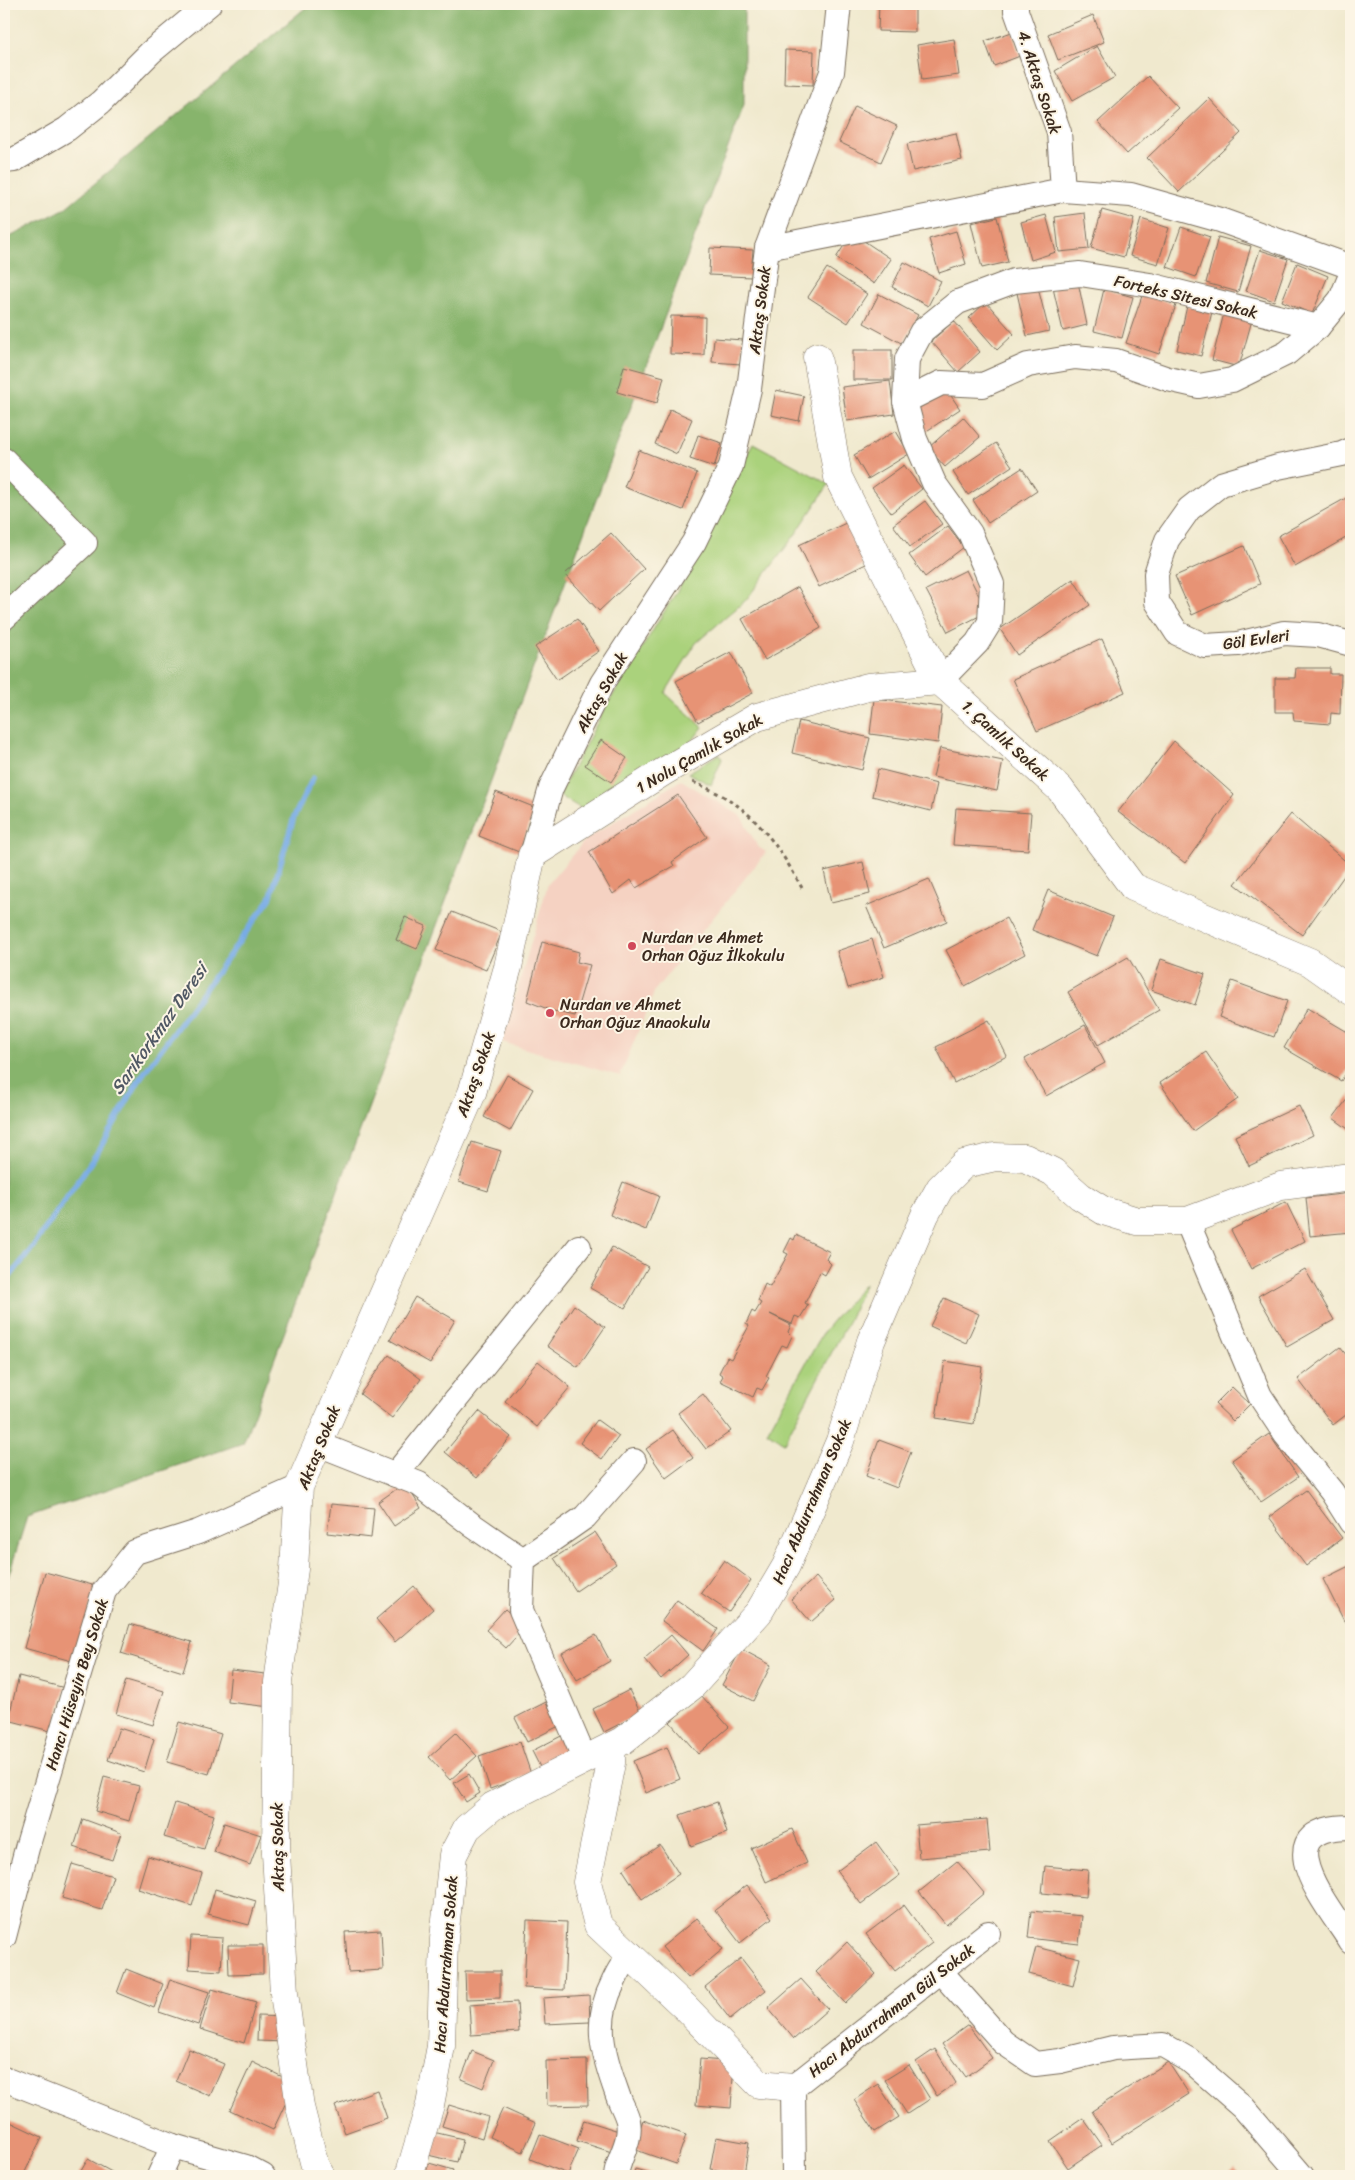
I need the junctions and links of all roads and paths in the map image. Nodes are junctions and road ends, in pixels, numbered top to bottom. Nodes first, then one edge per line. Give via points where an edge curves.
1 (209, 4) edge
2 (839, 4) edge
3 (1016, 4) edge
4 (4, 161) edge
5 (1063, 190) junction
6 (767, 248) junction
7 (1351, 267) edge
8 (1351, 274) edge
9 (1318, 327) junction
10 (817, 357) dead end
11 (904, 401) junction
12 (1351, 450) edge
13 (4, 460) edge
14 (4, 618) edge
15 (1351, 644) edge
16 (940, 681) junction
17 (690, 780) dead end
18 (532, 855) junction
19 (802, 888) dead end
20 (1351, 992) edge
21 (1351, 1176) edge
22 (1188, 1221) junction
23 (579, 1247) dead end
24 (318, 1444) junction
25 (634, 1461) dead end
26 (395, 1475) junction
27 (299, 1487) junction
28 (1351, 1522) edge
29 (523, 1560) junction
30 (612, 1746) junction
31 (585, 1760) junction
32 (1351, 1827) edge
33 (988, 1933) dead end
34 (4, 1937) edge
35 (1351, 1942) edge
36 (632, 1956) junction
37 (940, 1971) junction
38 (4, 2079) edge
39 (793, 2087) junction
40 (173, 2146) junction
41 (159, 2176) edge
42 (263, 2176) edge
43 (321, 2176) edge
44 (409, 2176) edge
45 (616, 2176) edge
46 (794, 2176) edge
47 (1302, 2176) edge

1 - 4 street via 67,129 14,160
2 - 6 street, Aktaş Sokak via 832,72
3 - 5 street, 4. Aktaş Sokak via 1059,132
5 - 6 street
5 - 7 street via 1131,195 1220,220
6 - 18 street, Aktaş Sokak via 748,398 731,466 694,542 602,683 552,788
8 - 9 street via 1341,299
9 - 11 street via 1288,353 1232,380 1199,386 1116,361 1075,358 1028,365 983,385 941,382
9 - 11 street, Forteks Sitesi Sokak via 1150,285 1098,276 1080,274 1014,281 958,302 922,331 907,359
10 - 16 street, 1. Çamlık Sokak via 838,477
11 - 16 street, Forteks Sitesi Sokak via 915,439 934,483 970,533 992,584 990,622 977,643
12 - 15 street, Göl Evleri via 1221,484 1189,509 1167,540 1156,574 1157,602 1177,633 1205,646 1238,644 1284,633 1318,635
13 - 14 street via 85,542
16 - 18 street, 1 Nolu Çamlık Sokak via 868,687 757,717
16 - 20 street, 1. Çamlık Sokak via 1060,789 1133,886 1310,962
17 - 19 path via 722,795 754,819 789,864
18 - 24 street, Aktaş Sokak via 508,968 472,1093
21 - 22 street, Hacı Abdurrahman Sokak via 1281,1186
22 - 28 street via 1260,1396
22 - 30 street, Hacı Abdurrahman Sokak via 1137,1220 1104,1211 1080,1196 1053,1172 1025,1158 995,1157 964,1164 940,1188 925,1215 871,1341 836,1450 786,1566 759,1612 692,1686
23 - 26 street
24 - 26 street
24 - 27 street, Aktaş Sokak
25 - 29 street via 585,1517
26 - 29 street via 419,1484
27 - 34 street, Hancı Hüseyin Bey Sokak via 198,1532 135,1552 104,1591
27 - 43 street, Aktaş Sokak via 294,1569 278,1682 276,1854 284,1993 300,2107 315,2166
29 - 31 street via 521,1610
30 - 31 street, Hacı Abdurrahman Sokak
30 - 36 street, Hacı Abdurrahman Gül Sokak via 612,1763 587,1882 598,1924
31 - 44 street, Hacı Abdurrahman Sokak via 493,1806 467,1828 453,1855 444,1938 441,2046 430,2105
32 - 35 street via 1322,1830 1309,1839 1303,1853 1309,1874
33 - 37 street, Hacı Abdurrahman Gül Sokak
36 - 39 street, Hacı Abdurrahman Gül Sokak via 759,2084
36 - 45 street via 622,1964 606,1997 601,2018 601,2041 628,2120 629,2139
37 - 39 street, Hacı Abdurrahman Gül Sokak
37 - 47 street via 1004,2042 1035,2064 1113,2048 1163,2045 1189,2060 1243,2107
38 - 40 street
39 - 46 street, Hacı Abdurrahman Gül Sokak
40 - 41 street
40 - 42 street via 246,2167

